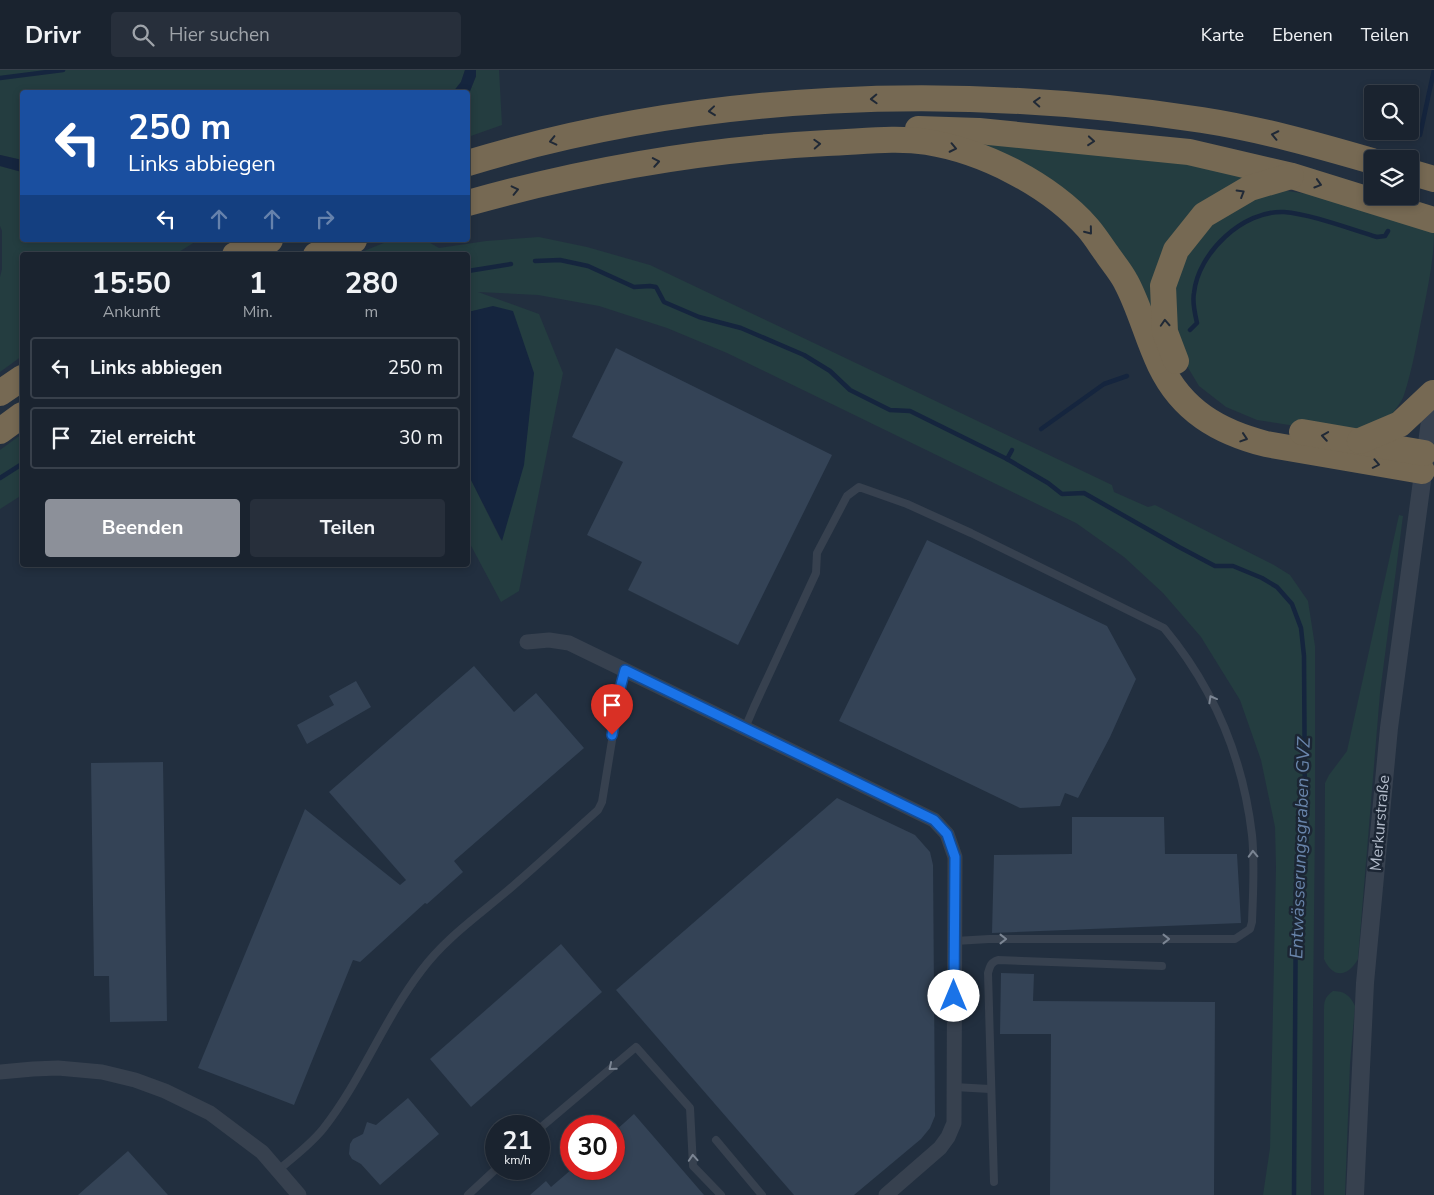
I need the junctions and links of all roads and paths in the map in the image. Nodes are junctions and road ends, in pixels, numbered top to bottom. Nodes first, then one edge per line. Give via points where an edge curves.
1 (887, 140) junction
2 (1364, 159) edge
3 (470, 162) edge
4 (1292, 176) junction
5 (470, 201) edge
6 (1434, 220) edge
7 (265, 242) edge
8 (349, 242) edge
9 (242, 252) edge
10 (324, 252) edge
11 (20, 379) edge
12 (1434, 391) edge
13 (0, 393) edge
14 (20, 416) edge
15 (0, 431) edge
16 (1360, 441) junction
17 (1423, 462) junction
18 (527, 642) dead end
19 (625, 670) junction
20 (746, 728) junction
21 (955, 941) junction
22 (1162, 966) dead end
23 (0, 1072) edge
24 (954, 1087) junction
25 (990, 1089) junction
26 (550, 1120) edge
27 (716, 1140) dead end
28 (278, 1170) junction
29 (485, 1179) edge
30 (994, 1182) dead end
31 (299, 1195) edge
32 (468, 1195) edge
33 (721, 1195) edge
34 (762, 1195) edge
35 (886, 1195) edge
36 (1356, 1195) edge

1 -> 4 highway via 920,128 979,131 1189,152
5 -> 1 highway via 608,170 708,153
1 -> 17 highway via 925,142 964,150 1033,182 1065,207 1087,227 1126,280 1170,383 1205,419 1220,429 1266,444
2 -> 3 highway via 1304,141 1204,120 1085,105 886,98 706,111 606,128
4 -> 6 highway
16 -> 4 highway via 1262,426 1237,418 1211,403 1184,374 1165,332 1163,286 1176,250 1204,215 1250,188
7 - 9 highway
8 - 10 highway
11 - 13 highway
12 - 16 highway via 1400,424
12 - 17 street, Merkurstraße
14 - 15 highway
16 - 17 highway via 1407,451
17 - 36 street, Merkurstraße via 1389,728 1366,973
18 - 19 street via 549,640 570,643
19 - 20 street
19 - 28 lane via 598,810 437,952 391,1015 323,1130
20 - 21 street via 934,820 947,834 955,857
21 -> 20 lane via 1235,939 1250,929 1252,836 1247,799 1236,758 1219,712 1164,628 971,533 907,504 859,487 847,496 817,553 816,573
21 - 24 street
22 - 25 lane via 994,961 988,973
23 - 28 street via 69,1069 102,1072 134,1080 210,1113 262,1152
24 - 25 lane
24 - 35 street via 954,1123 948,1137 940,1148
25 - 30 lane
33 -> 26 lane via 693,1166 690,1108 636,1046
27 - 34 lane
28 - 31 street
29 - 32 lane

